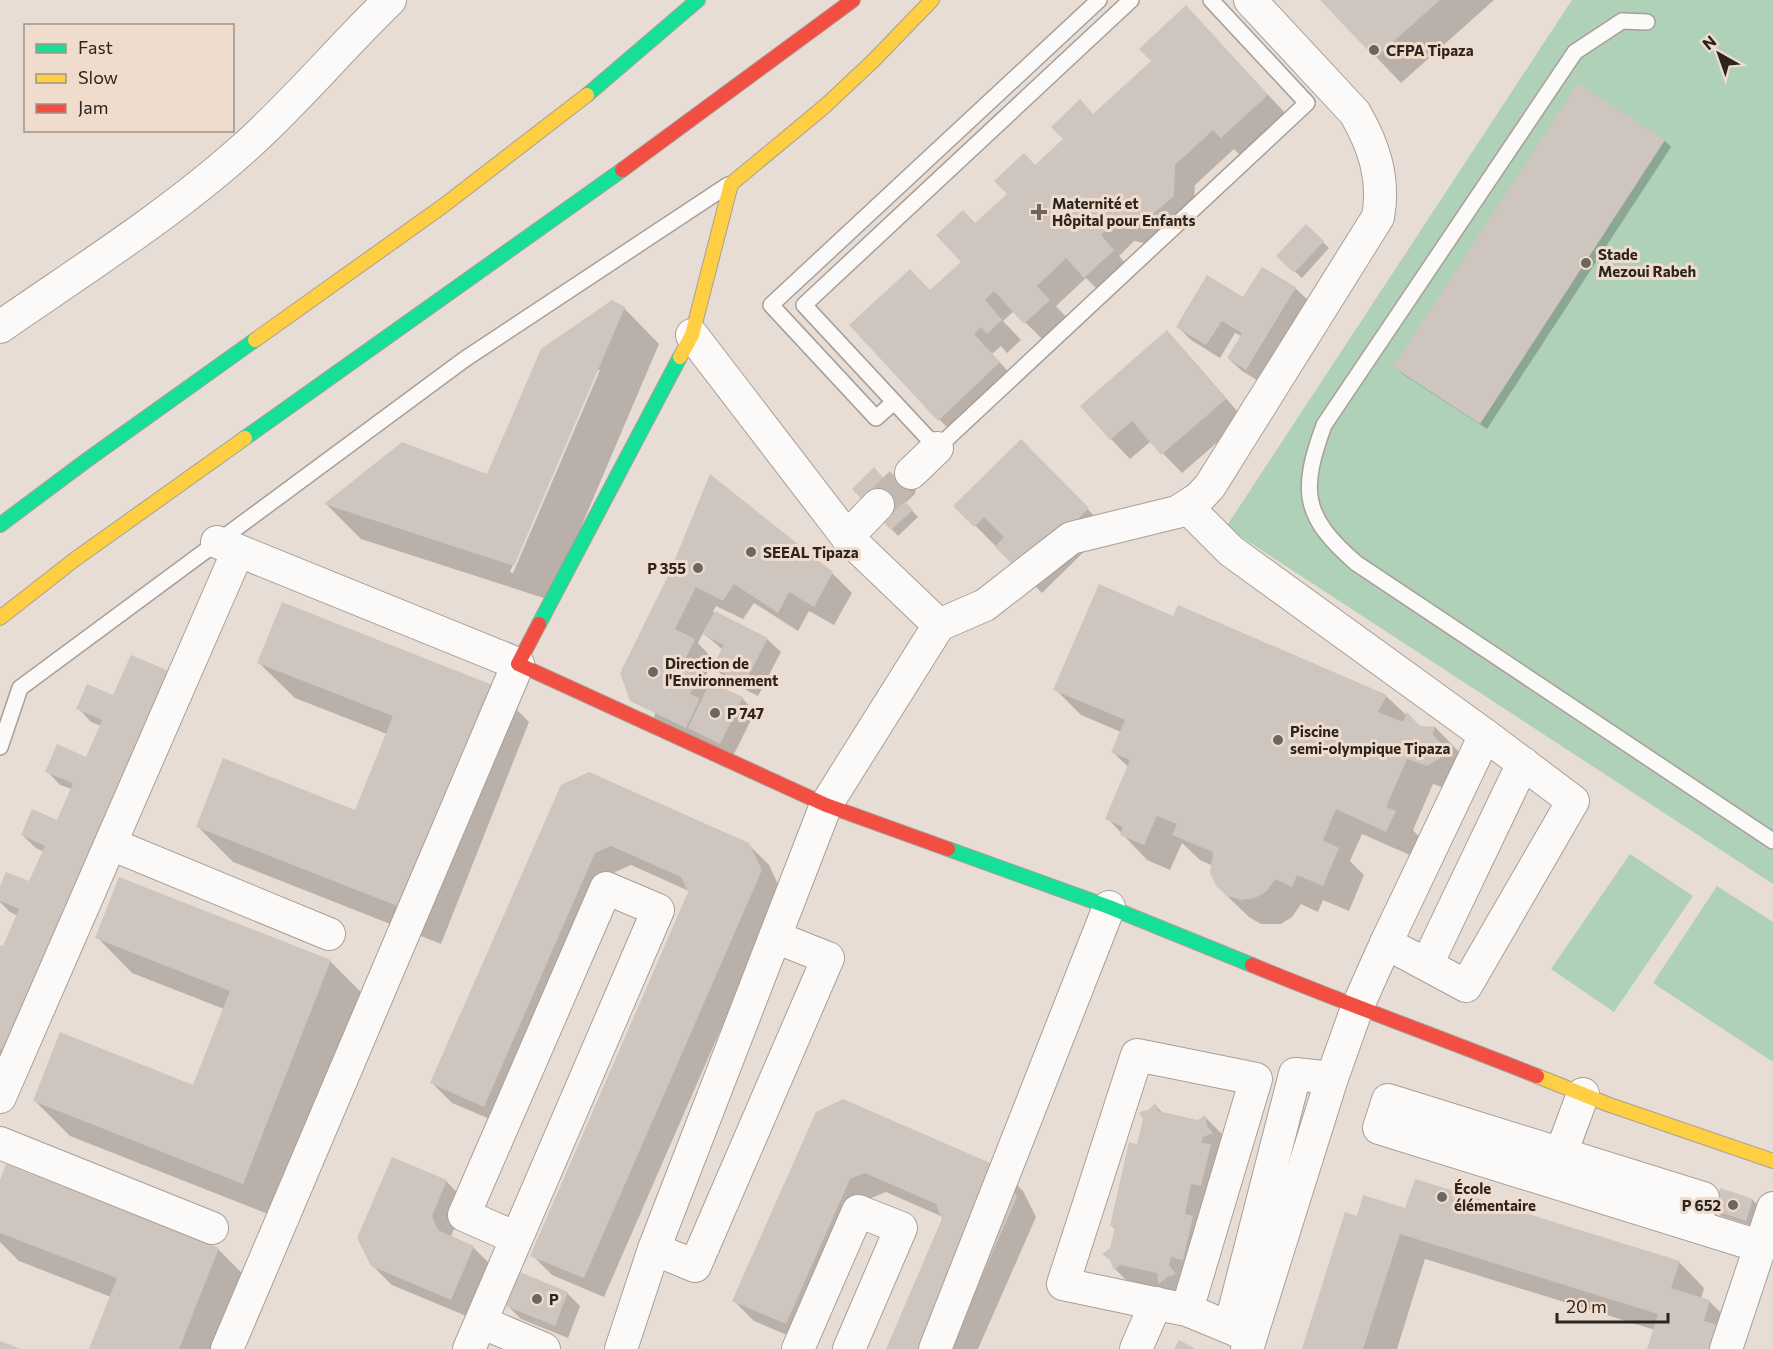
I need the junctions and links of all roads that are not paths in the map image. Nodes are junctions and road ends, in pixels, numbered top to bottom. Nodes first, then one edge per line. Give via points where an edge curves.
1 (390, 0) edge
2 (698, 0) edge
3 (853, 0) edge
4 (932, 0) edge
5 (1099, 0) edge
6 (1131, 0) edge
7 (1211, 0) edge
8 (1250, 0) edge
9 (1647, 22) dead end
10 (730, 184) junction
11 (0, 327) edge
12 (692, 335) junction
13 (894, 402) junction
14 (937, 448) junction
15 (911, 473) tunnel mouth
16 (878, 505) tunnel mouth
17 (1187, 507) junction
18 (0, 525) edge
19 (847, 537) junction
20 (227, 547) junction
21 (0, 618) edge
22 (939, 625) junction
23 (518, 664) junction
24 (20, 688) junction
25 (0, 715) edge
26 (1485, 735) junction
27 (0, 747) edge
28 (1523, 763) junction
29 (826, 805) junction
30 (1773, 841) edge
31 (111, 844) junction
32 (1109, 907) junction
33 (329, 934) dead end
34 (775, 937) junction
35 (1386, 943) junction
36 (1427, 964) junction
37 (1357, 1008) junction
38 (1583, 1094) junction
39 (0, 1097) edge
40 (0, 1143) edge
41 (1773, 1161) edge
42 (1773, 1208) edge
43 (212, 1228) dead end
44 (516, 1238) junction
45 (1759, 1246) junction
46 (654, 1249) junction
47 (1156, 1303) junction
48 (1187, 1310) junction
49 (475, 1336) edge
50 (1242, 1337) edge
51 (227, 1349) edge
52 (544, 1349) edge
53 (621, 1349) edge
54 (798, 1349) edge
55 (849, 1349) edge
56 (935, 1349) edge
57 (1136, 1349) edge
58 (1726, 1349) edge

1 - 11 street via 245,147 205,182
2 - 18 main road via 526,144
3 - 21 main road
4 - 10 main road via 825,106
5 - 13 lane via 771,305 876,418
6 - 13 lane via 804,305
7 - 14 lane via 1307,103
8 - 17 street via 1355,113 1377,160 1382,198 1378,217 1210,486
9 - 30 lane via 1622,21 1575,52 1324,425 1309,478 1310,503 1323,530 1356,562
10 - 12 main road
10 - 20 lane via 465,359
12 - 19 street
12 - 23 main road
13 - 14 lane
14 - 15 street
16 - 19 street
17 - 22 street via 1167,516 1071,538 985,605
17 - 26 street via 1231,551
19 - 22 street
20 - 23 street
20 - 24 lane
20 - 31 street
22 - 29 street
23 - 29 main road
23 - 51 street
24 - 25 lane
24 - 27 lane
26 - 28 street
26 - 35 street
28 - 36 street
28 - 36 street via 1573,801 1466,986
29 - 32 main road
29 - 34 street
31 - 33 street
31 - 39 street
32 - 37 main road
32 - 56 street
34 - 46 street
34 - 46 street via 828,958 695,1266
35 - 36 street
35 - 37 street
37 - 38 main road
37 - 50 street
38 - 41 main road
38 - 45 street via 1556,1168 1694,1226
40 - 43 street
42 - 45 street
44 - 44 street via 464,1215 606,888 658,910
44 - 49 street
45 - 58 street
46 - 53 street
47 - 48 street
47 - 48 street via 1064,1284 1137,1055 1256,1079
47 - 57 street
48 - 50 street
49 - 52 street
54 - 55 street via 858,1211 901,1228

